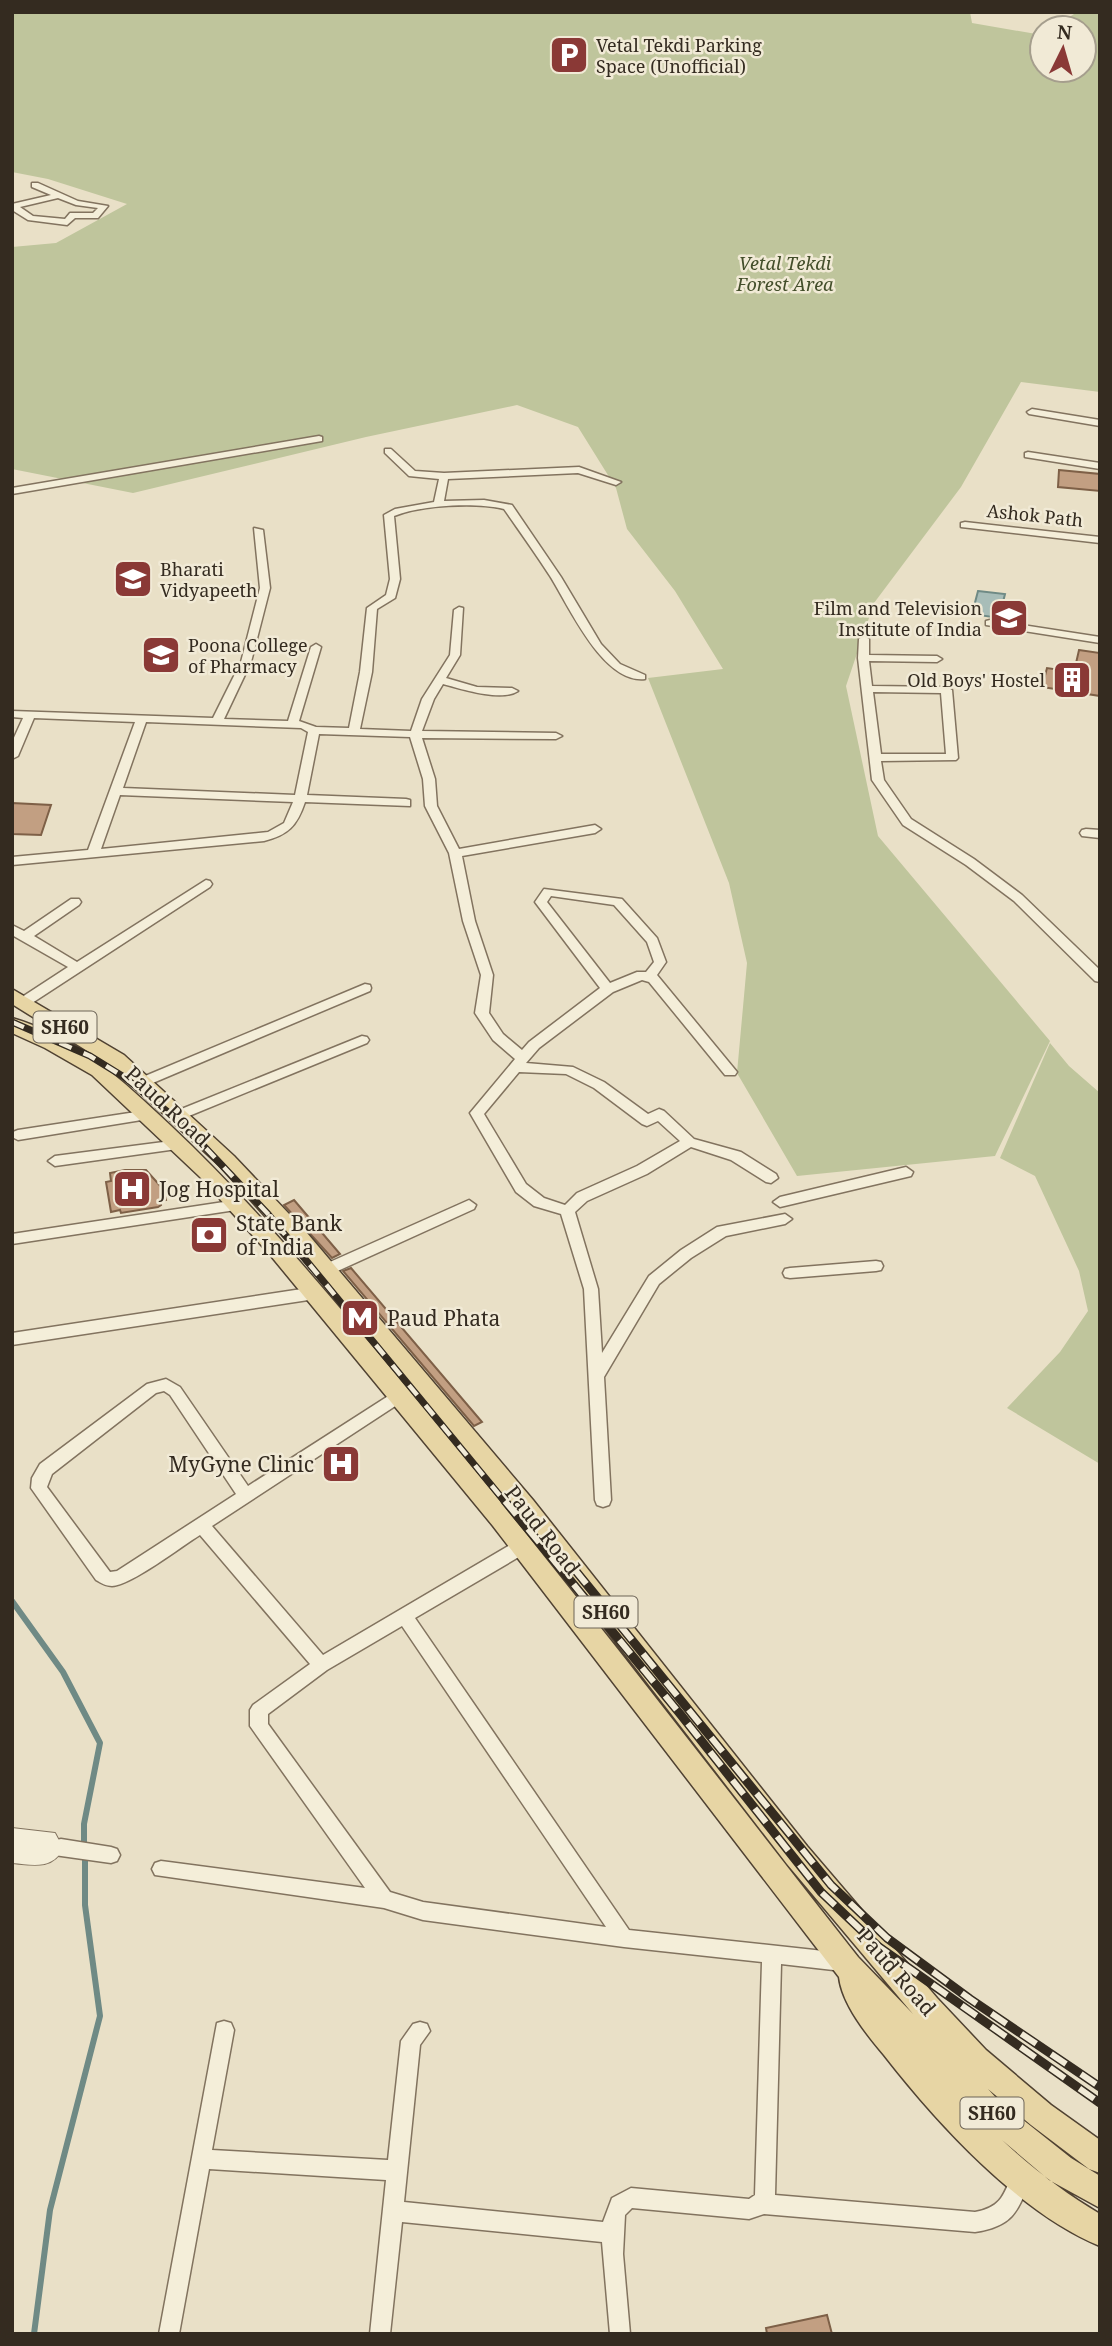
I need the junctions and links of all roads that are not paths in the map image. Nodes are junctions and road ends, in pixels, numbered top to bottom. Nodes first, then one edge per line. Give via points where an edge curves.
1 (36, 185) dead end
2 (56, 196) junction
3 (13, 207) edge
4 (1032, 412) dead end
5 (1100, 423) edge
6 (319, 439) dead end
7 (388, 450) dead end
8 (1028, 455) dead end
9 (1100, 466) edge
10 (444, 476) junction
11 (617, 482) dead end
12 (12, 491) edge
13 (438, 505) junction
14 (965, 525) dead end
15 (258, 530) dead end
16 (1100, 540) edge
17 (459, 610) dead end
18 (990, 623) dead end
19 (864, 639) dead end
20 (1100, 640) edge
21 (316, 646) dead end
22 (863, 658) junction
23 (937, 659) dead end
24 (641, 677) dead end
25 (439, 680) junction
26 (866, 690) junction
27 (512, 691) dead end
28 (12, 714) edge
29 (30, 715) junction
30 (142, 719) junction
31 (217, 722) junction
32 (292, 725) junction
33 (314, 730) junction
34 (354, 732) junction
35 (415, 734) junction
36 (556, 736) dead end
37 (12, 757) edge
38 (875, 757) junction
39 (116, 791) junction
40 (298, 799) junction
41 (406, 803) dead end
42 (595, 829) dead end
43 (1086, 833) dead end
44 (1100, 834) edge
45 (455, 853) junction
46 (93, 854) junction
47 (12, 862) edge
48 (205, 884) dead end
49 (75, 902) dead end
50 (12, 929) edge
51 (24, 936) junction
52 (77, 967) junction
53 (650, 976) junction
54 (1100, 978) edge
55 (365, 988) dead end
56 (608, 989) junction
57 (16, 1002) edge
58 (12, 1024) edge
59 (40, 1037) junction
60 (362, 1040) dead end
61 (519, 1063) junction
62 (730, 1072) dead end
63 (143, 1082) junction
64 (149, 1115) junction
65 (179, 1115) junction
66 (18, 1135) dead end
67 (689, 1142) junction
68 (179, 1145) junction
69 (55, 1161) dead end
70 (906, 1172) dead end
71 (771, 1178) dead end
72 (780, 1202) dead end
73 (237, 1205) junction
74 (469, 1205) dead end
75 (567, 1211) junction
76 (785, 1219) dead end
77 (12, 1239) edge
78 (876, 1266) dead end
79 (326, 1270) junction
80 (790, 1273) dead end
81 (315, 1293) junction
82 (12, 1339) edge
83 (595, 1378) junction
84 (401, 1395) junction
85 (246, 1496) junction
86 (603, 1500) dead end
87 (201, 1525) junction
88 (523, 1546) junction
89 (405, 1617) junction
90 (321, 1665) junction
91 (12, 1837) edge
92 (62, 1849) junction
93 (102, 1853) dead end
94 (12, 1854) edge
95 (161, 1868) dead end
96 (384, 1899) junction
97 (624, 1938) junction
98 (772, 1954) junction
99 (846, 1964) junction
100 (224, 2030) dead end
101 (420, 2031) dead end
102 (1100, 2158) edge
103 (203, 2159) junction
104 (398, 2171) junction
105 (1021, 2177) junction
106 (1100, 2193) edge
107 (762, 2204) junction
108 (392, 2211) junction
109 (1100, 2231) edge
110 (613, 2234) junction
111 (169, 2334) edge
112 (380, 2334) edge
113 (620, 2334) edge

1 - 2 street
2 - 3 street
2 - 3 street via 104,206 95,216 73,215 67,222 31,218
4 - 5 street
6 - 12 street
7 - 10 street via 410,473
8 - 9 street
10 - 11 street via 579,470
10 - 13 street
13 - 24 street via 498,504 510,509 597,646 616,666
13 - 34 street via 389,515 395,579 391,596 372,608
14 - 16 street, Ashok Path
15 - 31 street via 265,588 246,663
17 - 25 street via 455,655
18 - 20 street
19 - 22 street
21 - 32 street
22 - 23 street
22 - 26 street
25 - 27 street via 478,690
25 - 35 street
26 - 38 street
26 - 38 street via 946,690 953,758
28 - 29 street
29 - 30 street
29 - 37 street
30 - 31 street
30 - 39 street
31 - 32 street
32 - 33 street
33 - 34 street
33 - 40 street
34 - 35 street
35 - 36 street
35 - 45 street via 429,779 430,806
38 - 54 street via 878,780 907,822 1018,898
39 - 40 street
39 - 46 street
40 - 41 street
40 - 46 street via 288,827 264,837
42 - 45 street
43 - 44 street
45 - 61 street via 469,921 487,975 482,1013
46 - 47 street
48 - 52 street
49 - 51 street
50 - 51 street
51 - 52 street
52 - 57 street
53 - 56 street
53 - 56 street via 660,962 653,941 618,902 548,892 541,902
53 - 62 street
55 - 63 street
56 - 61 street via 534,1045
57 - 59 main road via 40,1022
57 - 63 main road, Paud Road / SH60 via 90,1040
58 - 59 main road, Paud Road / SH60
59 - 64 main road, Paud Road / SH60 via 99,1070
60 - 65 street
61 - 67 street via 568,1070 599,1085 646,1121 659,1114
61 - 75 street via 477,1113 522,1188 539,1202
63 - 65 main road, Paud Road / SH60
64 - 66 street
64 - 68 main road, Paud Road
65 - 79 main road, Paud Road / SH60 via 228,1161
67 - 71 street via 736,1156
67 - 75 street via 582,1197
68 - 69 street
68 - 73 main road, Paud Road
70 - 72 street
73 - 77 street
73 - 81 main road, Paud Road
74 - 79 street
75 - 83 street via 591,1289
76 - 83 street via 722,1231 654,1280
78 - 80 street
79 - 102 main road, Paud Road / SH60 via 517,1496 797,1855 927,2008 976,2060
81 - 82 street
81 - 84 main road, Paud Road
83 - 86 street
84 - 85 street
84 - 88 main road, Paud Road
85 - 87 street
85 - 87 street via 175,1391 166,1385 152,1388 46,1469 39,1482 106,1579 123,1576
87 - 90 street
88 - 89 street
88 - 99 main road, Paud Road
89 - 90 street
89 - 97 street
90 - 96 street via 264,1706 257,1716 259,1726
91 - 92 street via 48,1840
92 - 93 street
92 - 94 street via 45,1856
95 - 96 street
96 - 97 street via 423,1911
97 - 98 street
98 - 99 street
98 - 107 street via 767,2194
99 - 105 main road via 865,2008 885,2035 958,2122
99 - 106 main road, Paud Road / SH60 via 988,2110 1060,2169
100 - 103 street
101 - 104 street via 411,2041
103 - 104 street
103 - 111 street
104 - 108 street
105 - 107 street via 1003,2214 975,2222
105 - 109 main road
107 - 110 street via 749,2209 631,2198 617,2209
108 - 110 street
108 - 112 street
110 - 113 street

